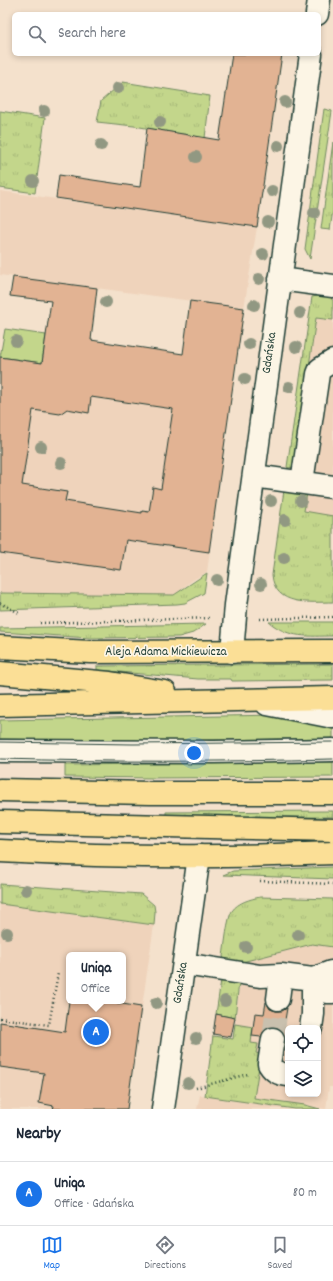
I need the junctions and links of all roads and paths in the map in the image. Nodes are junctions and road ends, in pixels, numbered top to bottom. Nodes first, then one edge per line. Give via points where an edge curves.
1 (318, 0) edge
2 (316, 12) edge
3 (311, 56) edge
4 (280, 279) junction
5 (333, 286) edge
6 (333, 361) edge
7 (254, 476) junction
8 (302, 482) junction
9 (333, 487) edge
10 (0, 603) edge
11 (21, 614) dead end
12 (333, 617) edge
13 (234, 618) junction
14 (39, 623) dead end
15 (0, 647) edge
16 (333, 651) edge
17 (232, 652) junction
18 (0, 673) edge
19 (333, 698) edge
20 (247, 700) junction
21 (215, 701) junction
22 (0, 705) edge
23 (333, 716) edge
24 (333, 750) edge
25 (0, 751) edge
26 (0, 790) edge
27 (333, 792) edge
28 (0, 822) edge
29 (333, 830) edge
30 (0, 851) edge
31 (333, 853) edge
32 (199, 856) junction
33 (184, 964) junction
34 (58, 973) dead end
35 (281, 975) junction
36 (323, 976) edge
37 (333, 992) edge
38 (278, 1000) tunnel mouth
39 (0, 1018) edge
40 (311, 1025) edge
41 (273, 1039) tunnel mouth
42 (276, 1069) edge
43 (196, 1088) dead end
44 (163, 1109) edge

1 - 2 street
3 - 4 street, Gdańska
4 - 5 street
4 - 7 street, Gdańska
6 - 8 street via 318,374
7 - 8 street
7 - 13 street, Gdańska
8 - 9 street
10 - 11 path
12 - 13 path
13 - 14 path
13 - 17 street, Gdańska
15 - 17 main road, Aleja Adama Mickiewicza via 90,652
16 - 17 main road, Aleja Adama Mickiewicza
18 - 21 main road via 110,683
19 - 20 main road
20 - 21 main road
20 - 23 street
21 - 22 main road
24 - 25 street
26 - 27 main road via 150,793
28 - 29 main road
30 - 32 main road
31 - 32 main road
32 - 33 street, Gdańska
33 - 35 street via 260,976
33 - 44 street, Gdańska
34 - 39 path via 49,1025
35 - 36 street
35 - 38 street
36 - 37 street via 328,992
36 - 40 street
41 - 42 street
42 - 43 path

